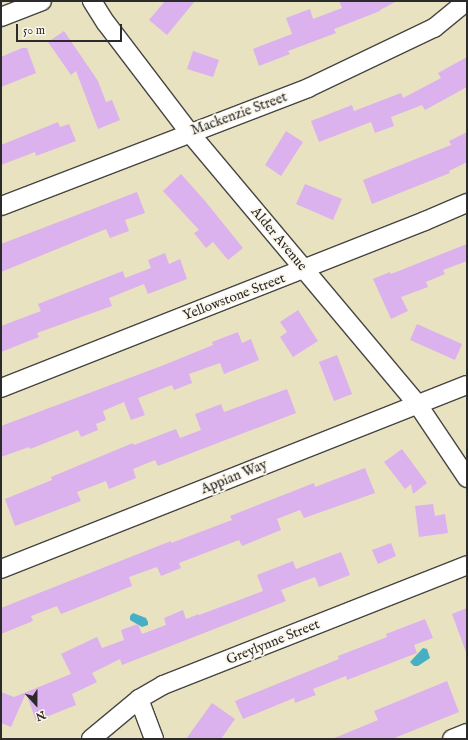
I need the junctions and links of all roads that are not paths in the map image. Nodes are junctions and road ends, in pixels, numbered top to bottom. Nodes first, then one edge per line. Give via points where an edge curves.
1 (42, 1) edge
2 (92, 1) edge
3 (467, 1) edge
4 (1, 17) edge
5 (189, 132) junction
6 (467, 203) edge
7 (1, 206) edge
8 (304, 269) junction
9 (467, 385) edge
10 (1, 388) edge
11 (418, 405) junction
12 (467, 478) edge
13 (467, 565) edge
14 (1, 569) edge
15 (139, 699) junction
16 (467, 733) edge
17 (91, 739) edge
18 (154, 739) edge
19 (452, 739) edge

1 - 4 street
2 - 5 street, Alder Avenue
3 - 5 street, Mackenzie Street via 434,28 357,66 308,88
5 - 7 street, Mackenzie Street
5 - 8 street, Alder Avenue
6 - 8 street, Yellowstone Street
8 - 10 street, Yellowstone Street
8 - 11 street, Alder Avenue
9 - 11 street, Appian Way
11 - 12 street, Alder Avenue
11 - 14 street, Appian Way
13 - 15 street, Greylynne Street via 163,686
15 - 17 street, Greylynne Street
15 - 18 street
16 - 19 street

